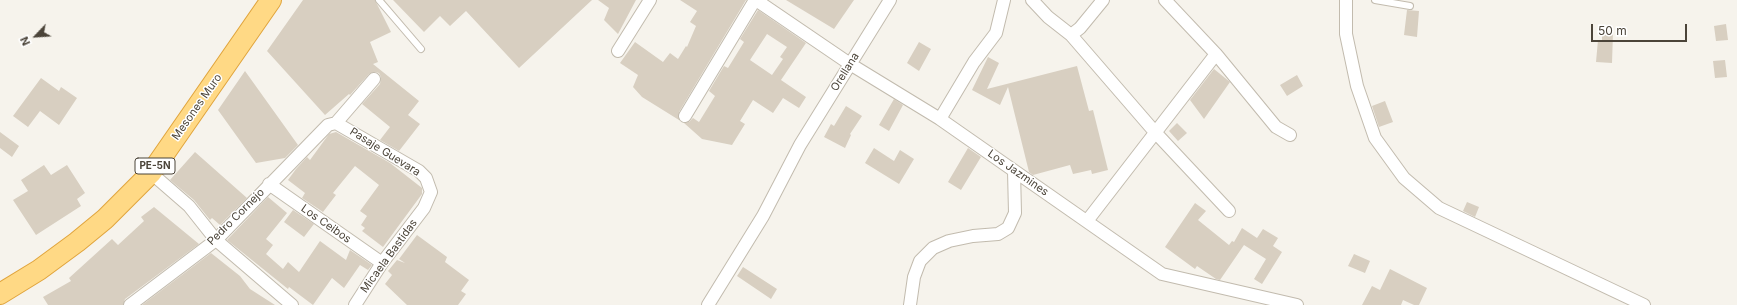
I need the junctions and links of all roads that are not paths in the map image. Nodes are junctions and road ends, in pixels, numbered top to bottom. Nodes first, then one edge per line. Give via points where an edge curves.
1 (271, 0) edge
2 (379, 0) edge
3 (650, 0) edge
4 (756, 0) edge
5 (890, 0) edge
6 (1004, 0) edge
7 (1032, 0) edge
8 (1103, 0) edge
9 (1165, 0) edge
10 (1346, 0) edge
11 (1376, 0) edge
12 (1410, 6) dead end
13 (1071, 35) junction
14 (421, 48) dead end
15 (618, 52) dead end
16 (1216, 54) junction
17 (850, 64) junction
18 (374, 79) dead end
19 (685, 116) dead end
20 (940, 119) junction
21 (336, 123) junction
22 (1154, 131) junction
23 (1290, 135) dead end
24 (151, 172) junction
25 (1014, 172) junction
26 (270, 184) junction
27 (424, 208) joint
28 (1229, 211) dead end
29 (1087, 221) junction
30 (216, 240) junction
31 (382, 263) junction
32 (0, 294) edge
33 (130, 305) edge
34 (292, 305) edge
35 (355, 305) edge
36 (708, 305) edge
37 (910, 305) edge
38 (1296, 305) edge
39 (1644, 305) edge

1 - 24 highway, Mesones Muro / PE-5N
2 - 14 lane
3 - 15 street
4 - 17 street, Los Jazmines
4 - 19 street
5 - 17 street, Orellana
6 - 20 street via 996,33 974,62
7 - 13 street
8 - 13 street
9 - 16 street
10 - 39 street via 1346,34 1357,86 1375,138 1404,178 1438,208
11 - 12 lane
13 - 22 street
16 - 22 street
16 - 23 street via 1276,127
17 - 20 street, Los Jazmines
17 - 36 street, Orellana via 800,145 763,216
18 - 21 street, Pedro Cornejo
20 - 25 street, Los Jazmines
21 - 26 street, Pedro Cornejo via 328,125
21 - 27 street, Pasaje Guevara via 419,171 426,178 431,192
22 - 28 street
22 - 29 street
24 - 30 street via 188,206
24 - 32 highway, Mesones Muro / PE-5N via 105,219 77,242
25 - 29 street, Los Jazmines
25 - 37 street via 1015,213 1008,228 998,234 949,241 933,248 920,261 914,276
26 - 30 street, Pedro Cornejo
26 - 31 street, Los Ceibos
27 - 31 street, Micaela Bastidas
29 - 38 street, Los Jazmines via 1162,274
30 - 33 street, Pedro Cornejo
30 - 34 street
31 - 35 street, Micaela Bastidas

